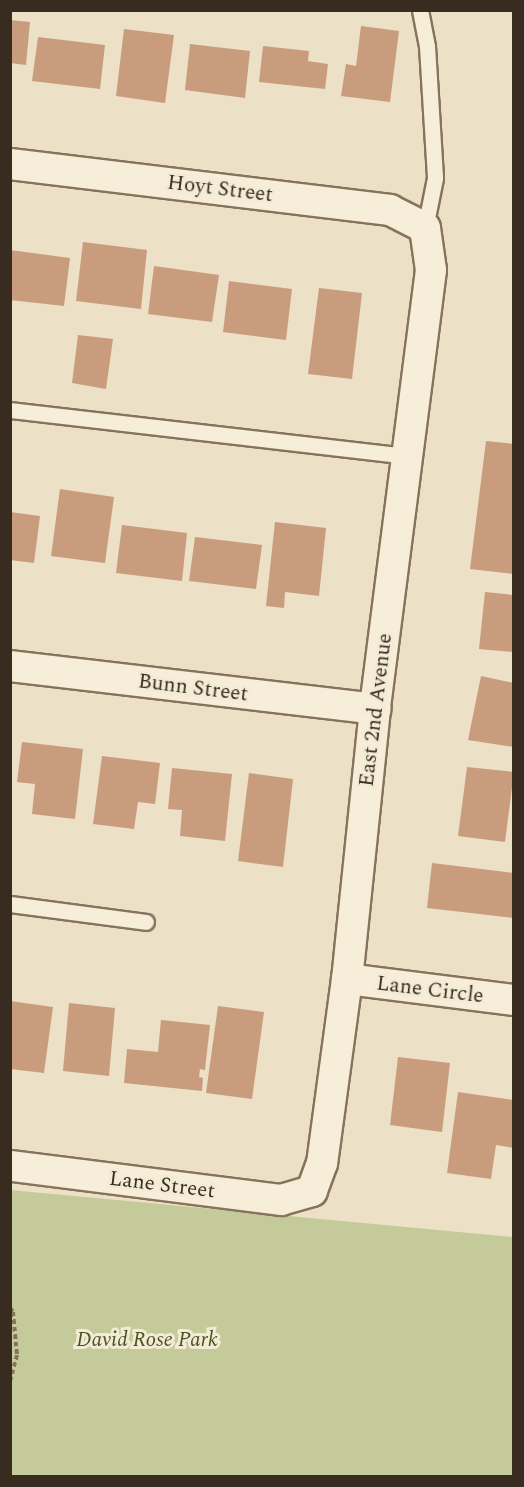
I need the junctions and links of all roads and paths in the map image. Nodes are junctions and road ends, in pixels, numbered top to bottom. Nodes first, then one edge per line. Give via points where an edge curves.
1 (420, 10) edge
2 (10, 164) edge
3 (425, 228) junction
4 (10, 410) edge
5 (407, 456) junction
6 (10, 666) edge
7 (375, 710) junction
8 (10, 904) edge
9 (146, 922) dead end
10 (347, 979) junction
11 (513, 1000) edge
12 (10, 1166) edge
13 (312, 1191) joint
14 (10, 1308) edge
15 (10, 1382) edge

1 - 3 lane via 427,46 435,178
2 - 3 street, Hoyt Street via 390,210
3 - 5 street, East 2nd Avenue via 431,270
4 - 5 lane
5 - 7 street, East 2nd Avenue
6 - 7 street, Bunn Street
7 - 10 street, East 2nd Avenue
8 - 9 lane
10 - 11 street, Lane Circle
10 - 13 street, East 2nd Avenue via 322,1163
12 - 13 street, Lane Street via 280,1200
14 - 15 path via 14,1312 17,1355

